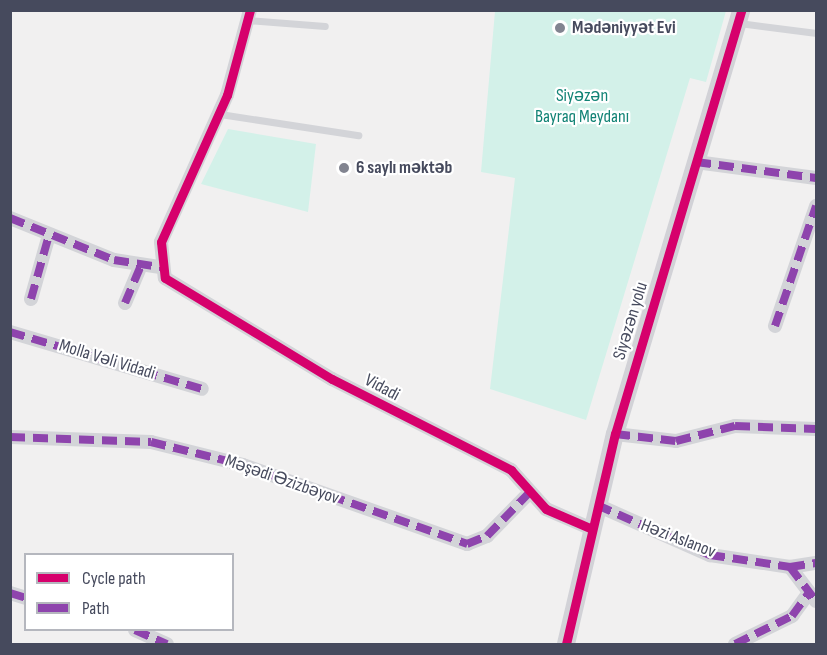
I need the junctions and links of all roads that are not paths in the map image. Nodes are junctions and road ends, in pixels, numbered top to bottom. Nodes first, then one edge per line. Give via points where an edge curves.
1 (249, 15) edge
2 (739, 16) edge
3 (325, 26) dead end
4 (816, 33) edge
5 (220, 114) junction
6 (358, 135) dead end
7 (696, 162) junction
8 (816, 178) edge
9 (816, 206) edge
10 (10, 218) edge
11 (50, 235) junction
12 (140, 267) junction
13 (160, 267) junction
14 (31, 299) dead end
15 (124, 303) dead end
16 (775, 326) dead end
17 (10, 332) edge
18 (202, 389) dead end
19 (816, 429) edge
20 (615, 434) junction
21 (10, 437) edge
22 (528, 494) junction
23 (597, 505) junction
24 (592, 529) junction
25 (816, 563) edge
26 (790, 567) junction
27 (812, 598) edge
28 (137, 631) edge
29 (570, 642) edge
30 (735, 644) edge
31 (167, 645) edge

1 - 3 lane
1 - 5 street
2 - 4 lane
2 - 7 street, Siyəzən yolu
5 - 6 lane
5 - 13 street via 161,242
7 - 8 street
7 - 20 street, Siyəzən yolu
9 - 16 street
10 - 11 street
11 - 12 street
11 - 14 street
12 - 13 street
12 - 15 street
13 - 22 street, Vidadi via 177,289 332,379 511,470
17 - 18 street, Molla Vəli Vidadi
19 - 20 street via 735,426 676,441
20 - 23 street, Siyəzən yolu
21 - 22 street, Məşədi Əzizbəyov via 151,442 243,465 466,544 488,536
22 - 24 street, Vidadi via 546,509
23 - 24 street, Siyəzən yolu
23 - 26 street, Həzi Aslanov via 710,555
24 - 29 street, Siyəzən yolu
25 - 26 street, Həzi Aslanov
26 - 27 street
27 - 30 street via 792,616
28 - 31 street

